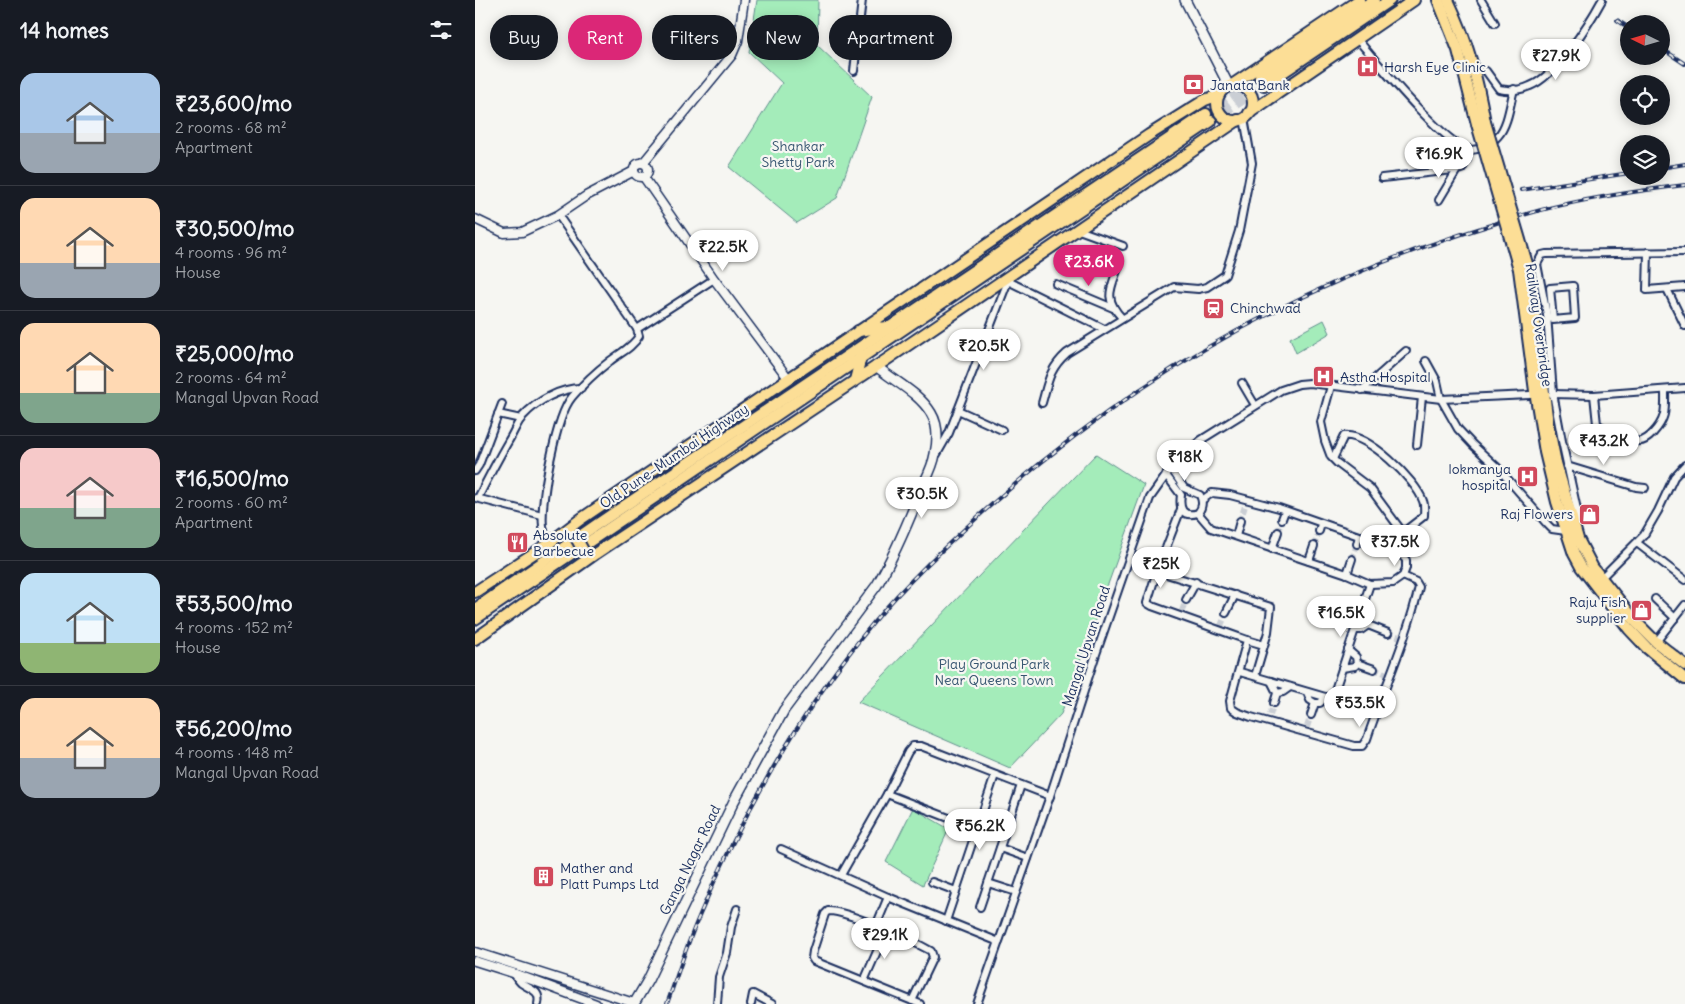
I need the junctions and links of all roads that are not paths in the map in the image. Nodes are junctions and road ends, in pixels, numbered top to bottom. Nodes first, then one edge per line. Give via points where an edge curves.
1 (743, 0) edge
2 (861, 0) edge
3 (1185, 0) edge
4 (1359, 0) edge
5 (1373, 0) edge
6 (1390, 0) edge
7 (1414, 0) edge
8 (1438, 0) edge
9 (1448, 0) edge
10 (1481, 0) edge
11 (1603, 0) edge
12 (1495, 24) dead end
13 (1357, 39) junction
14 (1314, 46) junction
15 (854, 71) dead end
16 (1486, 71) dead end
17 (1262, 81) tunnel mouth
18 (1231, 86) junction
19 (1514, 89) junction
20 (1219, 95) junction
21 (1244, 117) junction
22 (1481, 123) junction
23 (1468, 149) junction
24 (643, 163) junction
25 (1457, 170) junction
26 (634, 171) junction
27 (643, 176) junction
28 (1382, 178) dead end
29 (1439, 200) dead end
30 (559, 215) junction
31 (475, 219) edge
32 (1076, 229) junction
33 (1123, 246) dead end
34 (1648, 252) junction
35 (1685, 252) edge
36 (1118, 268) dead end
37 (714, 279) junction
38 (1008, 279) junction
39 (1056, 284) dead end
40 (1685, 287) edge
41 (1667, 289) junction
42 (1549, 307) junction
43 (1113, 308) junction
44 (1122, 318) junction
45 (1685, 326) edge
46 (889, 327) junction
47 (637, 328) junction
48 (1104, 329) junction
49 (858, 331) junction
50 (1406, 351) dead end
51 (861, 357) junction
52 (1426, 361) dead end
53 (876, 366) junction
54 (788, 378) junction
55 (855, 380) junction
56 (1242, 383) dead end
57 (1331, 386) junction
58 (581, 388) junction
59 (1685, 388) edge
60 (1362, 390) junction
61 (1665, 390) junction
62 (1551, 394) junction
63 (1530, 395) dead end
64 (1594, 395) junction
65 (1422, 397) junction
66 (1441, 398) junction
67 (502, 404) dead end
68 (1042, 404) dead end
69 (1255, 406) junction
70 (958, 410) junction
71 (498, 414) junction
72 (521, 420) junction
73 (1002, 430) dead end
74 (1417, 445) dead end
75 (935, 457) junction
76 (1333, 459) junction
77 (1567, 466) junction
78 (1171, 468) junction
79 (1684, 469) edge
80 (475, 471) edge
81 (1165, 475) junction
82 (1645, 488) dead end
83 (477, 498) edge
84 (1202, 500) junction
85 (1181, 509) junction
86 (1285, 511) junction
87 (1198, 513) junction
88 (542, 515) junction
89 (1282, 519) tunnel mouth
90 (1240, 520) tunnel mouth
91 (1321, 524) junction
92 (1570, 529) junction
93 (1319, 531) tunnel mouth
94 (573, 532) junction
95 (1278, 532) tunnel mouth
96 (1236, 536) junction
97 (1359, 536) junction
98 (1637, 543) junction
99 (548, 544) junction
100 (1357, 544) tunnel mouth
101 (1314, 546) tunnel mouth
102 (1272, 549) junction
103 (586, 556) junction
104 (1352, 559) tunnel mouth
105 (1309, 561) junction
106 (1157, 571) junction
107 (1347, 574) junction
108 (1403, 576) junction
109 (1601, 578) junction
110 (1685, 580) edge
111 (1192, 581) junction
112 (1370, 584) junction
113 (475, 592) edge
114 (1228, 593) junction
115 (1235, 595) junction
116 (1655, 599) dead end
117 (1186, 600) tunnel mouth
118 (1229, 605) junction
119 (1685, 605) edge
120 (475, 609) edge
121 (1361, 612) junction
122 (1225, 613) tunnel mouth
123 (1675, 618) junction
124 (475, 620) edge
125 (1368, 625) junction
126 (1355, 630) junction
127 (1388, 633) tunnel mouth
128 (475, 639) edge
129 (1247, 640) junction
130 (1656, 642) junction
131 (1264, 645) junction
132 (1348, 650) junction
133 (1357, 663) junction
134 (1685, 665) edge
135 (1342, 668) junction
136 (1374, 670) tunnel mouth
137 (1240, 672) junction
138 (1255, 676) junction
139 (1685, 679) edge
140 (1271, 681) junction
141 (1290, 687) junction
142 (1277, 692) junction
143 (1307, 692) junction
144 (1329, 698) junction
145 (1274, 703) tunnel mouth
146 (1315, 703) junction
147 (1375, 714) junction
148 (1311, 715) tunnel mouth
149 (995, 775) junction
150 (1021, 785) junction
151 (887, 794) junction
152 (1050, 796) junction
153 (977, 828) junction
154 (999, 848) junction
155 (781, 849) dead end
156 (1028, 858) junction
157 (841, 874) junction
158 (932, 882) dead end
159 (988, 883) junction
160 (956, 891) junction
161 (1016, 892) junction
162 (888, 897) junction
163 (980, 907) dead end
164 (737, 909) dead end
165 (946, 921) junction
166 (876, 926) junction
167 (886, 930) junction
168 (999, 942) junction
169 (475, 952) edge
170 (475, 961) edge
171 (513, 968) junction
172 (865, 982) junction
173 (912, 1001) junction
174 (634, 1003) edge
175 (537, 1004) edge
176 (596, 1004) edge
177 (717, 1004) edge
178 (751, 1004) edge
179 (772, 1004) edge
180 (920, 1004) edge
181 (977, 1004) edge

1 - 24 street via 738,41 732,55
2 - 15 street
3 - 18 main road
4 - 18 main road
5 - 14 main road
6 - 14 main road
7 - 13 main road
8 - 22 main road
9 - 22 main road via 1475,71
10 - 12 street
11 - 19 street via 1587,28 1547,74 1532,86
13 - 21 main road
13 - 23 street via 1433,123 1458,146
14 - 17 main road
16 - 19 street via 1499,89
18 - 20 main road
18 - 21 main road via 1243,86 1250,93 1253,103
19 - 23 street via 1498,137 1483,147
20 - 21 main road via 1220,112 1228,119
20 - 49 main road via 1205,100 1149,135
21 - 32 main road
21 - 44 street via 1252,163 1239,231 1225,275 1198,290 1174,287
22 - 92 main road, Railway Overbridge, bridge via 1523,268 1548,424
23 - 25 street via 1465,165
24 - 26 street via 636,164
24 - 27 street via 647,169
25 - 28 street
25 - 29 street
26 - 27 street
26 - 30 street via 586,196
27 - 37 street
30 - 31 street via 516,233 498,231
30 - 47 street
32 - 33 street
32 - 38 main road
34 - 35 street
34 - 41 street via 1647,290
34 - 42 street via 1542,255 1537,264
36 - 43 street via 1110,289
37 - 47 street
37 - 54 street
38 - 48 street
38 - 53 main road
38 - 70 street
39 - 43 street
40 - 41 street
41 - 45 street
42 - 42 street via 1553,320 1575,318 1573,286 1550,288
42 - 62 street
43 - 44 street
44 - 48 street
46 - 49 main road
46 - 51 main road, Old Pune–Mumbai Highway via 1209,117
46 - 120 main road, Old Pune–Mumbai Highway
47 - 58 street via 637,340
48 - 68 street via 1056,362 1050,372
49 - 54 main road
50 - 60 street
51 - 55 main road
51 - 124 main road, Old Pune–Mumbai Highway
52 - 66 street via 1437,381
53 - 55 main road
53 - 75 main road, Ganga Nagar Road via 918,396 932,415 937,438
54 - 94 main road
55 - 103 main road
56 - 69 street
57 - 60 street, Mangal Upvan Road
57 - 69 street, Mangal Upvan Road via 1299,384 1281,390
57 - 76 street via 1321,422
58 - 72 street via 557,393
58 - 88 street via 565,407 557,428
59 - 61 street
60 - 65 street, Mangal Upvan Road
61 - 64 street
61 - 64 street via 1665,415 1646,440 1640,442 1597,424
62 - 64 street
62 - 77 street
63 - 66 street, Mangal Upvan Road
65 - 66 street, Mangal Upvan Road
65 - 74 street
66 - 92 street via 1458,429 1498,468 1547,524 1557,530
67 - 71 street
69 - 78 street, Mangal Upvan Road via 1194,446
70 - 73 street
70 - 75 street
71 - 72 street
71 - 80 street
72 - 83 street
75 - 174 main road, Ganga Nagar Road via 886,569 785,710 750,770
76 - 76 street via 1367,485 1401,530 1406,530 1423,516 1423,498 1387,456 1355,438 1344,436
77 - 82 street
77 - 92 street via 1578,514
78 - 81 street, Mangal Upvan Road
78 - 84 street via 1184,488 1200,495
79 - 98 street via 1674,476 1658,511
81 - 85 street via 1181,495
81 - 152 street, Mangal Upvan Road via 1144,512
83 - 88 street
84 - 86 street via 1212,493 1230,495 1246,503
84 - 87 street
85 - 87 street via 1185,513
85 - 106 street
86 - 89 street
86 - 91 street
87 - 96 street via 1211,528
88 - 99 street
90 - 96 street
91 - 93 street
91 - 97 street
92 - 109 main road
92 - 139 main road via 1574,554 1581,566 1629,629
94 - 99 main road
94 - 103 main road, bridge
95 - 102 street
96 - 102 street
97 - 100 street
97 - 108 street via 1396,549 1406,560
98 - 109 street
98 - 110 street
99 - 113 main road
101 - 105 street
102 - 105 street
103 - 128 main road
104 - 107 street
105 - 107 street
106 - 111 street
106 - 129 street via 1147,603
107 - 112 street
108 - 112 street via 1393,582
108 - 147 street via 1419,587
109 - 130 main road
111 - 114 street
111 - 117 street
112 - 121 street
114 - 115 street
114 - 118 street
115 - 118 street
115 - 131 street via 1271,607
116 - 123 street
118 - 122 street
119 - 123 street
121 - 125 street via 1369,620
121 - 126 street
123 - 130 street
125 - 126 street
125 - 127 street
126 - 132 street
129 - 131 street
129 - 137 street
130 - 134 main road
131 - 138 street
132 - 133 street via 1357,657
132 - 135 street
133 - 135 street via 1350,668
133 - 136 street
135 - 144 street
137 - 138 street
137 - 147 street via 1230,701 1231,708 1237,712 1269,718 1354,746 1362,746 1367,739
138 - 140 street
140 - 141 street
140 - 142 street
141 - 142 street
141 - 143 street
142 - 145 street
143 - 144 street
143 - 146 street
144 - 146 street
144 - 147 street
146 - 148 street
149 - 150 street
149 - 151 street via 921,746 913,746
149 - 153 street
150 - 152 street
150 - 154 street
151 - 153 street
151 - 157 street
152 - 156 street, Mangal Upvan Road
153 - 160 street
154 - 156 street
154 - 159 street
155 - 157 street
156 - 161 street, Mangal Upvan Road
157 - 162 street
158 - 160 street
159 - 161 street
159 - 163 street
160 - 165 street
161 - 168 street, Mangal Upvan Road
162 - 165 street
162 - 166 street
164 - 177 street via 719,977
165 - 168 street
166 - 167 street
166 - 172 street via 828,910 812,955 818,963
167 - 172 street
167 - 173 street via 933,954
168 - 181 street, Mangal Upvan Road
169 - 171 street
170 - 171 street
171 - 174 street, Ganga Nagar Road
171 - 175 street via 519,981 538,994
171 - 176 street
172 - 173 street
173 - 180 street
178 - 179 street via 753,994

